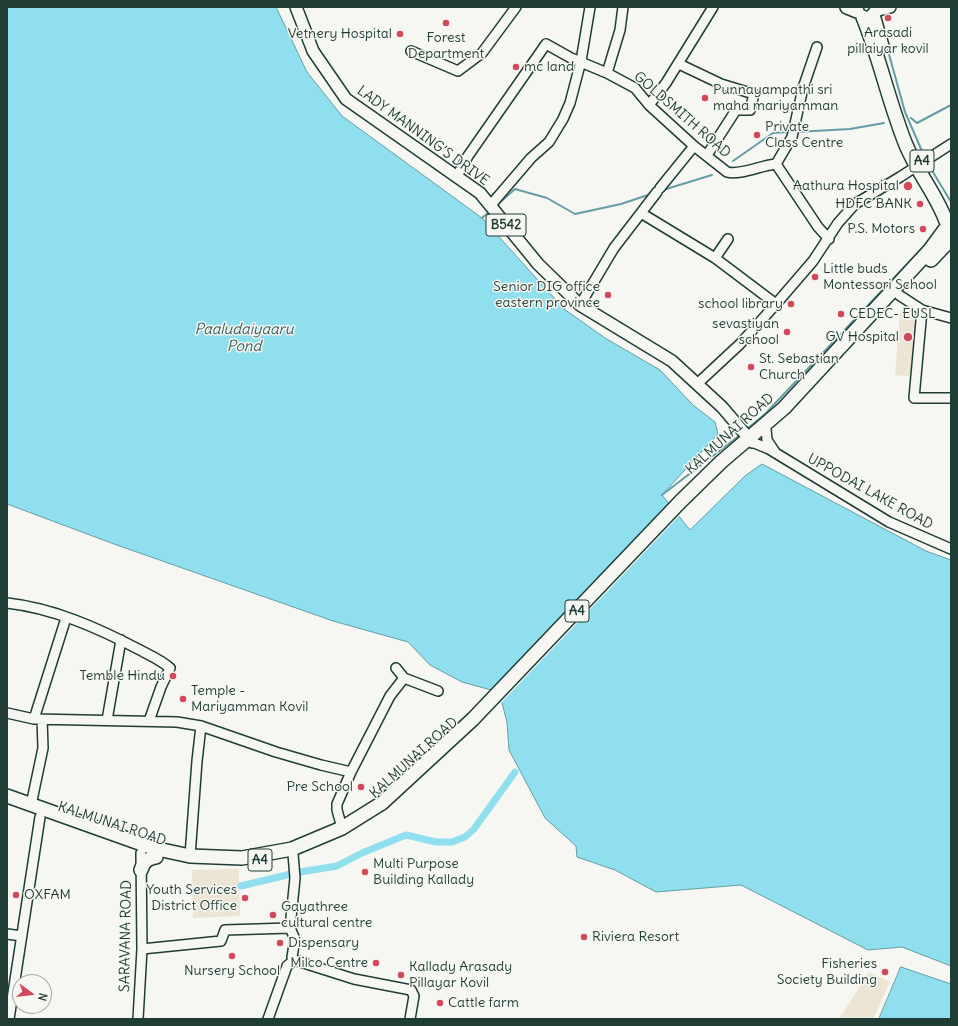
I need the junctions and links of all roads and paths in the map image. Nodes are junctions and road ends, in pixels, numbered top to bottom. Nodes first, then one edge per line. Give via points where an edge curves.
1 (296, 7) edge
2 (516, 7) edge
3 (590, 7) edge
4 (623, 7) edge
5 (713, 7) edge
6 (890, 7) edge
7 (864, 11) edge
8 (817, 47) dead end
9 (411, 51) dead end
10 (581, 61) junction
11 (679, 64) junction
12 (607, 73) junction
13 (649, 104) junction
14 (951, 144) edge
15 (694, 146) junction
16 (707, 155) junction
17 (776, 164) junction
18 (920, 165) junction
19 (457, 176) junction
20 (490, 206) junction
21 (641, 213) junction
22 (949, 225) edge
23 (728, 239) dead end
24 (829, 239) junction
25 (715, 258) junction
26 (899, 295) junction
27 (776, 304) junction
28 (580, 305) junction
29 (922, 310) junction
30 (951, 318) edge
31 (697, 384) junction
32 (951, 398) edge
33 (766, 429) junction
34 (747, 442) junction
35 (778, 455) junction
36 (951, 549) edge
37 (7, 603) edge
38 (66, 618) junction
39 (121, 640) junction
40 (396, 668) dead end
41 (404, 678) junction
42 (438, 691) dead end
43 (7, 713) edge
44 (38, 719) junction
45 (107, 720) junction
46 (150, 721) junction
47 (475, 721) junction
48 (201, 726) junction
49 (351, 772) junction
50 (7, 796) edge
51 (7, 805) edge
52 (31, 805) junction
53 (40, 817) junction
54 (342, 828) junction
55 (292, 851) junction
56 (141, 853) junction
57 (190, 856) junction
58 (156, 857) junction
59 (141, 870) junction
60 (290, 928) junction
61 (7, 934) edge
62 (22, 936) junction
63 (142, 950) junction
64 (294, 960) junction
65 (9, 1019) edge
66 (138, 1019) edge
67 (268, 1019) edge
68 (410, 1019) edge

1 - 19 main road, LADY MANNING’S DRIVE / B542 via 313,51 346,99
2 - 9 street via 482,53 458,71
3 - 10 street
4 - 12 street via 620,30
5 - 11 street
6 - 7 main road
7 - 18 highway, A4 via 902,134
8 - 17 street via 803,88 793,132
10 - 12 street, GOLDSMITH ROAD
10 - 19 street, GOLDSMITH ROAD via 546,44 468,156
10 - 20 street via 564,119 549,142 531,158
11 - 13 street
11 - 16 street via 721,84 754,94 750,110 736,110
12 - 13 street, GOLDSMITH ROAD via 635,88
13 - 15 street, GOLDSMITH ROAD
14 - 18 street
15 - 16 street, GOLDSMITH ROAD
15 - 21 street
16 - 17 street, GOLDSMITH ROAD via 733,174 762,165
17 - 24 street via 818,227
18 - 22 highway, A4
18 - 24 street via 855,204 838,223
19 - 20 main road, LADY MANNING’S DRIVE / B542 via 480,193
20 - 28 main road, LADY MANNING’S DRIVE / B542 via 538,264
21 - 25 street
21 - 28 street via 614,248
22 - 26 highway, KALMUNAI ROAD / A4
22 - 34 highway, KALMUNAI ROAD / A4 via 784,408
23 - 25 street
24 - 27 street
25 - 27 street
26 - 29 street
26 - 33 highway, KALMUNAI ROAD / A4
27 - 31 street via 740,344
28 - 31 main road, LADY MANNING’S DRIVE / B542 via 672,361
29 - 30 street
29 - 32 street via 914,398
31 - 34 main road, LADY MANNING’S DRIVE / B542 via 738,425 742,437
33 - 34 highway, KALMUNAI ROAD / A4
33 - 35 street, UPPODAI LAKE ROAD via 768,440
34 - 35 street, UPPODAI LAKE ROAD
34 - 47 highway, KALMUNAI ROAD / A4 via 682,503
35 - 36 street, UPPODAI LAKE ROAD via 889,522
37 - 38 street via 26,605
38 - 39 street
38 - 44 street
39 - 45 street
39 - 46 street via 164,662 170,668
40 - 41 street
41 - 42 street
41 - 49 street via 390,696
43 - 44 street
44 - 45 street
44 - 52 street via 44,748
45 - 46 street
46 - 48 street
47 - 54 highway, KALMUNAI ROAD / A4 via 388,799
47 - 55 highway, KALMUNAI ROAD / A4 via 386,807 331,840
48 - 49 street via 276,752
48 - 57 street via 196,761
49 - 54 street via 336,810
50 - 52 highway, KALMUNAI ROAD / A4
51 - 53 highway, KALMUNAI ROAD / A4
52 - 57 highway, KALMUNAI ROAD / A4 via 153,848
53 - 56 highway, KALMUNAI ROAD / A4
53 - 62 street
54 - 55 highway, KALMUNAI ROAD / A4
55 - 57 highway, KALMUNAI ROAD / A4 via 242,858
55 - 58 highway, KALMUNAI ROAD / A4 via 250,862 189,862
55 - 60 street via 295,878
56 - 58 highway, KALMUNAI ROAD / A4
56 - 59 street, SARAVANA ROAD
58 - 59 highway via 148,859
59 - 63 street, SARAVANA ROAD
60 - 63 street via 225,930 221,941
60 - 64 street via 295,940 292,957
61 - 62 street
62 - 65 street
63 - 66 street, SARAVANA ROAD
64 - 67 street via 287,966
64 - 68 street via 354,979 411,990 414,996

